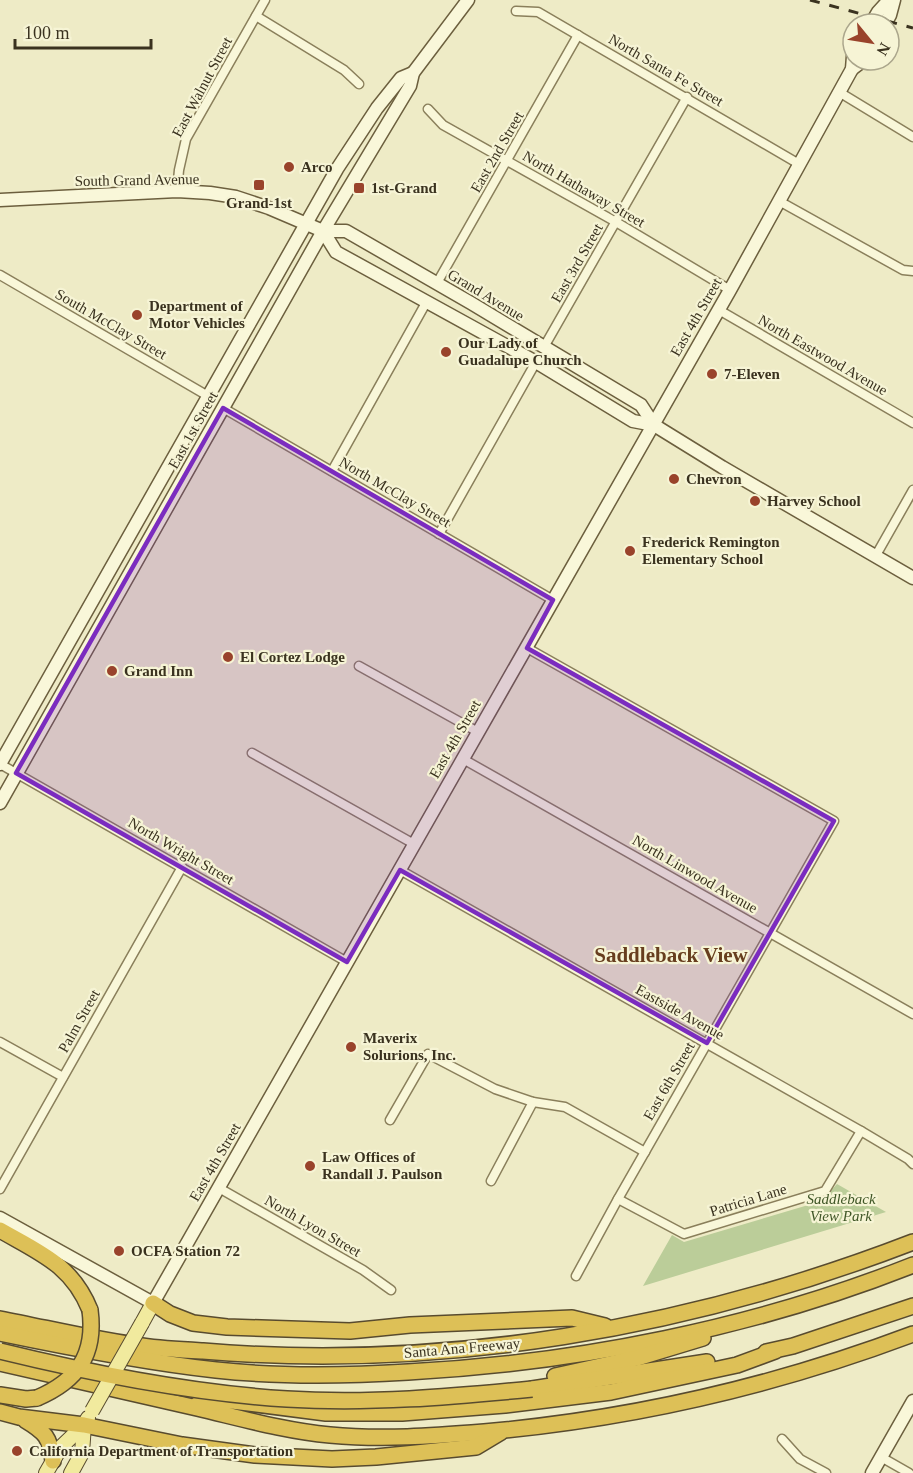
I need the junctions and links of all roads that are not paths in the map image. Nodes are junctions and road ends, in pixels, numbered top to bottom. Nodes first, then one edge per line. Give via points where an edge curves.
1 (265, 0) edge
2 (468, 0) edge
3 (889, 0) edge
4 (516, 11) dead end
5 (878, 12) edge
6 (256, 16) junction
7 (579, 35) junction
8 (848, 72) edge
9 (413, 73) junction
10 (359, 84) dead end
11 (839, 92) junction
12 (687, 98) junction
13 (428, 109) dead end
14 (913, 137) edge
15 (507, 161) junction
16 (799, 164) junction
17 (177, 191) junction
18 (0, 200) edge
19 (779, 201) junction
20 (616, 222) junction
21 (306, 223) junction
22 (323, 231) junction
23 (913, 271) edge
24 (0, 275) edge
25 (437, 283) junction
26 (730, 290) junction
27 (427, 301) junction
28 (718, 310) junction
29 (544, 347) junction
30 (536, 362) junction
31 (208, 396) junction
32 (223, 408) junction
33 (913, 423) edge
34 (654, 424) junction
35 (332, 471) junction
36 (183, 478) junction
37 (913, 490) edge
38 (439, 534) junction
39 (875, 557) junction
40 (913, 578) edge
41 (553, 600) junction
42 (527, 648) junction
43 (359, 666) dead end
44 (478, 732) junction
45 (252, 753) dead end
46 (463, 759) junction
47 (0, 764) edge
48 (16, 773) junction
49 (0, 802) edge
50 (414, 844) junction
51 (182, 867) junction
52 (400, 870) junction
53 (770, 933) junction
54 (347, 962) junction
55 (913, 1014) edge
56 (0, 1042) edge
57 (707, 1042) junction
58 (63, 1077) junction
59 (533, 1102) junction
60 (390, 1120) dead end
61 (861, 1131) junction
62 (645, 1152) junction
63 (913, 1164) edge
64 (491, 1181) dead end
65 (219, 1188) junction
66 (0, 1189) edge
67 (618, 1199) junction
68 (0, 1218) edge
69 (0, 1230) edge
70 (913, 1242) edge
71 (913, 1265) edge
72 (576, 1276) dead end
73 (391, 1290) dead end
74 (153, 1303) junction
75 (913, 1306) edge
76 (0, 1318) edge
77 (751, 1320) junction
78 (612, 1328) junction
79 (0, 1333) edge
80 (913, 1334) edge
81 (0, 1342) edge
82 (0, 1351) edge
83 (775, 1351) junction
84 (0, 1363) edge
85 (531, 1385) junction
86 (0, 1395) edge
87 (913, 1401) edge
88 (186, 1406) junction
89 (0, 1412) edge
90 (20, 1417) junction
91 (84, 1425) junction
92 (505, 1430) junction
93 (782, 1439) dead end
94 (880, 1457) junction
95 (50, 1467) edge
96 (71, 1473) edge
97 (826, 1473) edge
98 (872, 1473) edge
99 (909, 1473) edge

1 - 6 street, East Walnut Street
2 - 9 main road, East 1st Street
3 - 5 main road
4 - 7 street, North Santa Fe Street via 537,12
6 - 10 street via 344,70
6 - 17 street, East Walnut Street via 186,139
7 - 12 street, North Santa Fe Street
7 - 15 street, East 2nd Street
8 - 11 main road, East 4th Street
9 - 21 main road, East 1st Street via 400,78 377,108
9 - 22 main road, East 1st Street via 410,86
11 - 14 street
11 - 16 main road, East 4th Street
12 - 16 street, North Santa Fe Street
12 - 20 street, East 3rd Street
13 - 15 street, North Hathaway Street via 443,125
15 - 20 street, North Hathaway Street
15 - 25 street, East 2nd Street
16 - 19 main road, East 4th Street
17 - 18 main road, South Grand Avenue
17 - 21 main road, South Grand Avenue via 236,197
19 - 23 street via 903,270
19 - 26 main road, East 4th Street
20 - 26 street, North Hathaway Street
20 - 29 street, East 3rd Street
21 - 22 main road, Grand Avenue
21 - 31 main road, East 1st Street
22 - 25 main road, Grand Avenue via 346,231
22 - 27 main road, Grand Avenue via 336,252
22 - 32 main road, East 1st Street
24 - 31 street, South McClay Street
25 - 29 main road, Grand Avenue
26 - 28 main road, East 4th Street
27 - 30 main road, Grand Avenue
27 - 35 street
28 - 33 street, North Eastwood Avenue
28 - 34 main road, East 4th Street
29 - 34 main road, Grand Avenue via 641,405
30 - 34 main road, Grand Avenue via 633,421
30 - 38 street
31 - 36 main road via 211,415
31 - 47 main road, East 1st Street
32 - 35 street, North McClay Street
32 - 36 main road, East 1st Street
34 - 39 main road, Grand Avenue
34 - 41 main road, East 4th Street
35 - 38 street, North McClay Street
36 - 48 main road, East 1st Street
37 - 39 street
38 - 41 street, North McClay Street
39 - 40 main road, Grand Avenue
41 - 42 main road, East 4th Street
42 - 44 main road, East 4th Street
42 - 53 street, East 6th Street via 834,821
43 - 44 street
44 - 46 main road, East 4th Street
45 - 50 street
46 - 50 main road, East 4th Street
46 - 53 street, North Linwood Avenue
47 - 48 street, North Wright Street
48 - 49 main road, East 1st Street
48 - 51 street, North Wright Street
50 - 52 main road, East 4th Street
51 - 54 street, North Wright Street
51 - 58 street, Palm Street
52 - 54 main road, East 4th Street
52 - 57 street, Eastside Avenue
53 - 55 street, North Linwood Avenue
53 - 57 street, East 6th Street
54 - 65 main road, East 4th Street
56 - 58 street
57 - 61 street, Eastside Avenue
57 - 62 street, East 6th Street
58 - 66 street, Palm Street
59 - 60 street via 495,1089 428,1054
59 - 62 street via 565,1107
59 - 64 street
61 - 63 street, Eastside Avenue
61 - 67 street, Patricia Lane via 825,1191 684,1234
62 - 67 street, East 6th Street
65 - 73 street, North Lyon Street
65 - 74 main road, East 4th Street
67 - 72 street
68 - 74 main road
69 - 86 highway, bridge via 60,1265 77,1285 90,1310 92,1325 85,1358 63,1385 37,1398
70 - 78 highway, Santa Ana Freeway via 716,1305
71 - 77 highway, Santa Ana Freeway
74 - 78 highway via 193,1323 227,1327 350,1330 572,1318
74 - 91 main road, East 4th Street, bridge
75 - 83 highway
76 - 78 highway, Santa Ana Freeway via 142,1346 254,1355 435,1353 516,1345
77 - 79 highway, Santa Ana Freeway via 636,1344 478,1369 331,1376 218,1370
77 - 85 highway via 637,1358
80 - 92 highway via 817,1368 710,1397 610,1417
81 - 85 highway, bridge via 211,1385 283,1391 347,1395
82 - 85 highway, bridge via 132,1381 286,1399 441,1398
83 - 85 highway
83 - 88 highway via 737,1365 611,1392 505,1406 326,1413 232,1401
84 - 88 highway
87 - 94 main road
88 - 92 highway via 329,1435 404,1438
89 - 90 highway
90 - 91 highway
90 - 95 highway via 47,1435 52,1450
91 - 92 highway via 182,1445 255,1455 332,1459 476,1447
91 - 95 main road, East 4th Street via 61,1447
91 - 96 main road, East 4th Street via 82,1453
93 - 97 street via 800,1459
94 - 98 main road
94 - 99 street

